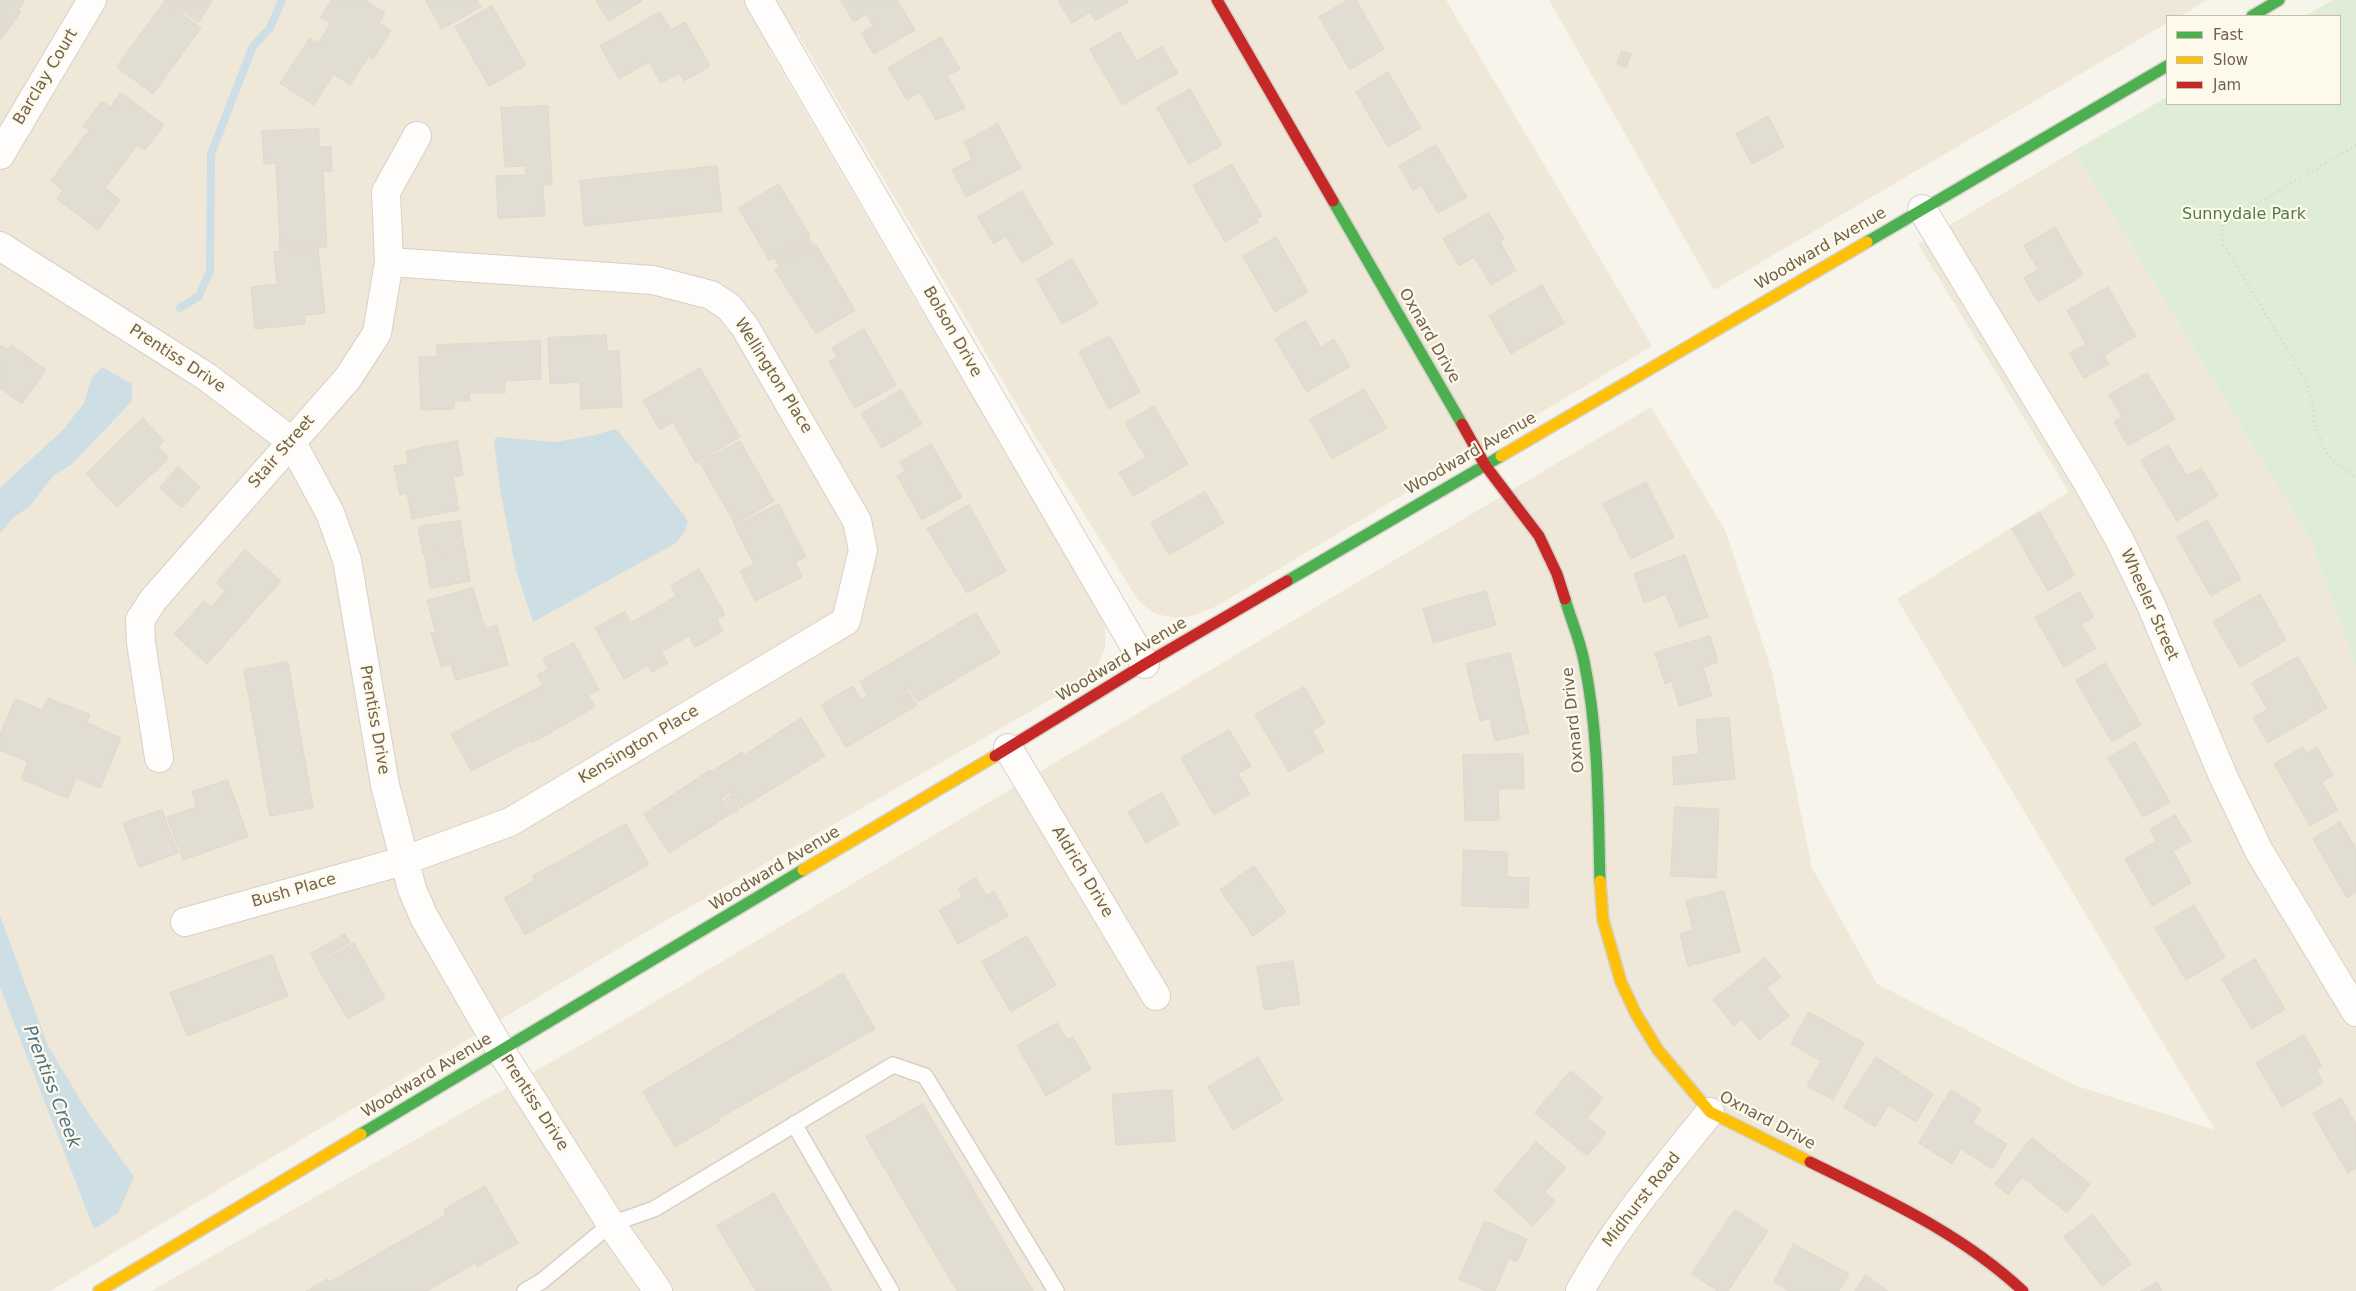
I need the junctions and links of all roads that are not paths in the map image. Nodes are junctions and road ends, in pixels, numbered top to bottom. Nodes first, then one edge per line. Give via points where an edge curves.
1 (92, 0) edge
2 (759, 0) edge
3 (1217, 0) edge
4 (2279, 0) edge
5 (2254, 15) edge
6 (2166, 67) edge
7 (417, 136) dead end
8 (0, 155) edge
9 (1922, 209) junction
10 (0, 246) edge
11 (389, 262) junction
12 (291, 441) junction
13 (1485, 465) junction
14 (851, 600) joint
15 (1145, 664) junction
16 (1008, 748) junction
17 (159, 758) dead end
18 (404, 861) junction
19 (184, 922) dead end
20 (1156, 996) dead end
21 (2356, 1012) edge
22 (501, 1051) junction
23 (1710, 1112) junction
24 (794, 1124) junction
25 (611, 1224) junction
26 (99, 1291) edge
27 (525, 1291) edge
28 (658, 1291) edge
29 (891, 1291) edge
30 (1056, 1291) edge
31 (1580, 1291) edge
32 (2023, 1291) edge

1 - 8 street, Barclay Court
2 - 15 street, Bolson Drive
3 - 13 main road, Oxnard Drive
4 - 5 main road
6 - 9 main road, Woodward Avenue
7 - 11 street, Stair Street via 386,192
9 - 13 main road, Woodward Avenue
9 - 21 street, Wheeler Street via 2119,539 2152,608 2222,776 2260,851
10 - 12 street, Prentiss Drive via 207,377
11 - 12 street, Stair Street via 377,333 348,378
11 - 14 street, Wellington Place via 653,280 711,295 729,307 745,327 857,522 863,550
12 - 17 street, Stair Street via 153,600 140,620
12 - 18 street, Prentiss Drive via 330,513 347,560 385,785
13 - 15 main road, Woodward Avenue
13 - 23 main road, Oxnard Drive via 1539,536 1560,583 1584,659 1596,754 1600,893 1609,947 1620,982 1658,1050
14 - 18 street, Kensington Place via 846,621 510,822
15 - 16 main road, Woodward Avenue
16 - 20 street, Aldrich Drive
16 - 22 main road, Woodward Avenue
18 - 19 street, Bush Place
18 - 22 street, Prentiss Drive via 424,917
22 - 25 street, Prentiss Drive
22 - 26 main road, Woodward Avenue
23 - 31 street, Midhurst Road via 1616,1231
23 - 32 main road, Oxnard Drive via 1954,1236 1991,1262
24 - 25 lane via 654,1209
24 - 29 lane
24 - 30 lane via 893,1065 925,1076
25 - 27 lane via 542,1281
25 - 28 street, Prentiss Drive

